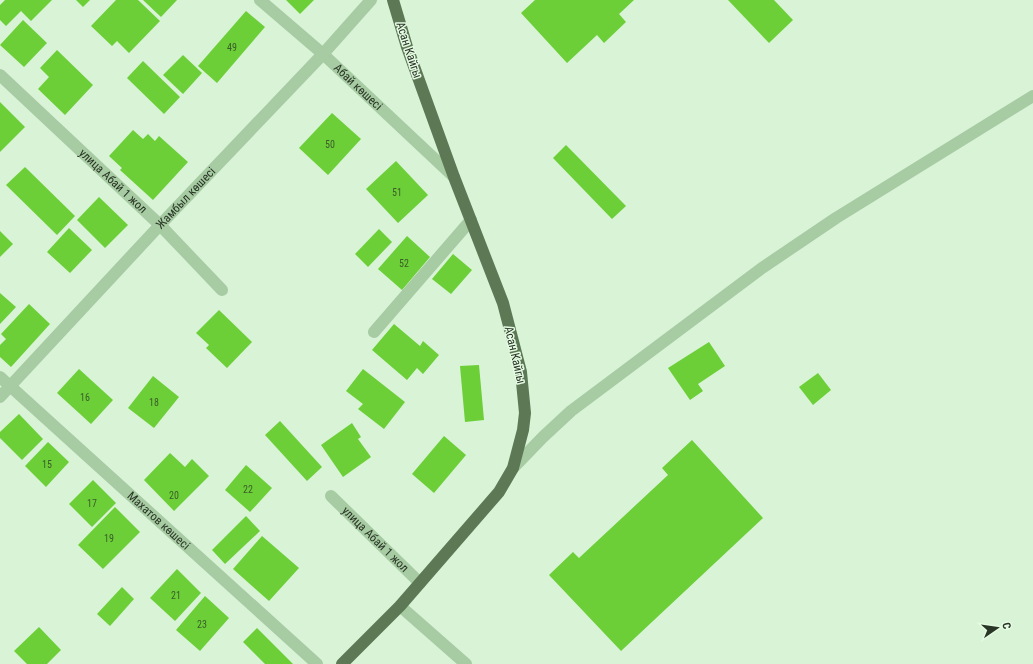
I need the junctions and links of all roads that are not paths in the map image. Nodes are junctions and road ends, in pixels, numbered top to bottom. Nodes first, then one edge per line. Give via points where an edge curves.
1 (260, 0) edge
2 (371, 0) edge
3 (394, 0) edge
4 (323, 54) junction
5 (0, 75) edge
6 (1033, 96) edge
7 (454, 177) junction
8 (471, 220) junction
9 (160, 224) junction
10 (222, 290) dead end
11 (374, 332) dead end
12 (0, 377) edge
13 (10, 386) junction
14 (0, 397) edge
15 (513, 468) junction
16 (330, 496) dead end
17 (420, 583) junction
18 (400, 606) junction
19 (317, 664) edge
20 (342, 664) edge
21 (466, 664) edge

1 - 4 street, Абай көшесі
2 - 4 street, Жамбыл көшесі
3 - 7 main road, Асан Кайгы via 407,47
4 - 7 street, Абай көшесі
4 - 9 street, Жамбыл көшесі
5 - 9 street, улица Абай 1 жол
6 - 15 street via 836,218 762,268 571,411
7 - 8 main road, Асан Кайгы
8 - 11 street
8 - 15 main road, Асан Кайгы via 503,303 521,372 525,413
9 - 10 street, улица Абай 1 жол
9 - 13 street, Жамбыл көшесі
12 - 13 street, Махатов көшесі
13 - 14 street, Жамбыл көшесі
13 - 19 street, Махатов көшесі
15 - 17 main road, Асан Кайгы via 499,492
16 - 17 street, улица Абай 1 жол
17 - 18 main road, Асан Кайгы
18 - 20 main road, Асан Кайгы
18 - 21 street

